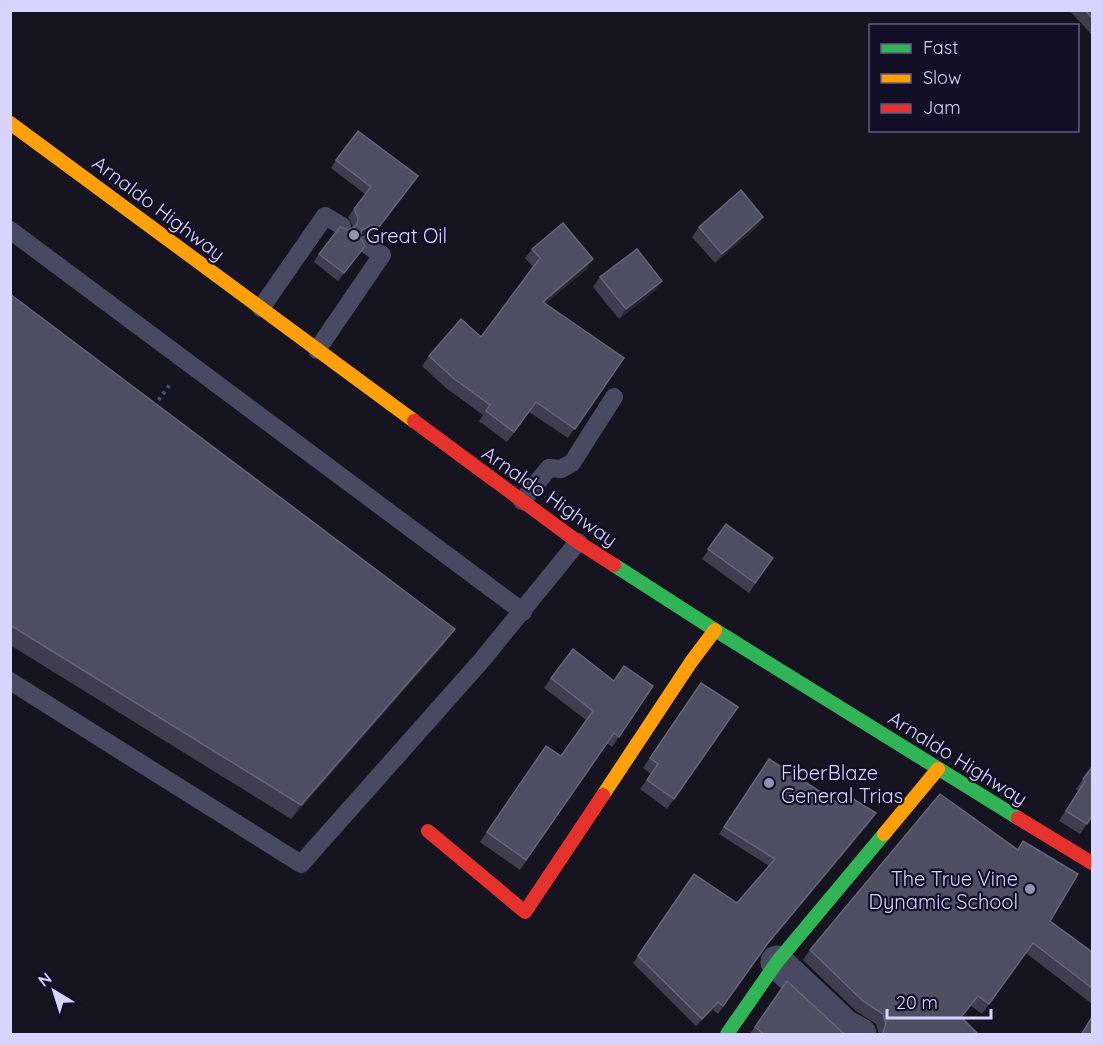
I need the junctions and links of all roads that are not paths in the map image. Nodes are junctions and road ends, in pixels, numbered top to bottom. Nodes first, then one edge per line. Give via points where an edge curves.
1 (10, 123) edge
2 (342, 226) edge
3 (10, 230) edge
4 (366, 244) edge
5 (261, 308) junction
6 (317, 350) junction
7 (614, 398) dead end
8 (522, 501) junction
9 (578, 542) junction
10 (523, 612) junction
11 (715, 630) junction
12 (10, 681) edge
13 (938, 769) junction
14 (428, 831) dead end
15 (1092, 863) edge
16 (777, 962) junction
17 (727, 1035) edge
18 (860, 1035) edge

1 - 5 main road, Arnaldo Highway
2 - 5 lane via 325,216
3 - 10 lane
4 - 6 lane via 382,255
5 - 6 main road, Arnaldo Highway
6 - 8 main road, Arnaldo Highway
7 - 8 lane via 572,463 561,469 549,468
8 - 9 main road, Arnaldo Highway
9 - 10 lane
9 - 11 main road, Arnaldo Highway
10 - 12 lane via 301,864
11 - 13 main road, Arnaldo Highway
11 - 14 main road via 525,912
13 - 15 main road, Arnaldo Highway
13 - 16 main road
16 - 17 main road
16 - 18 street

